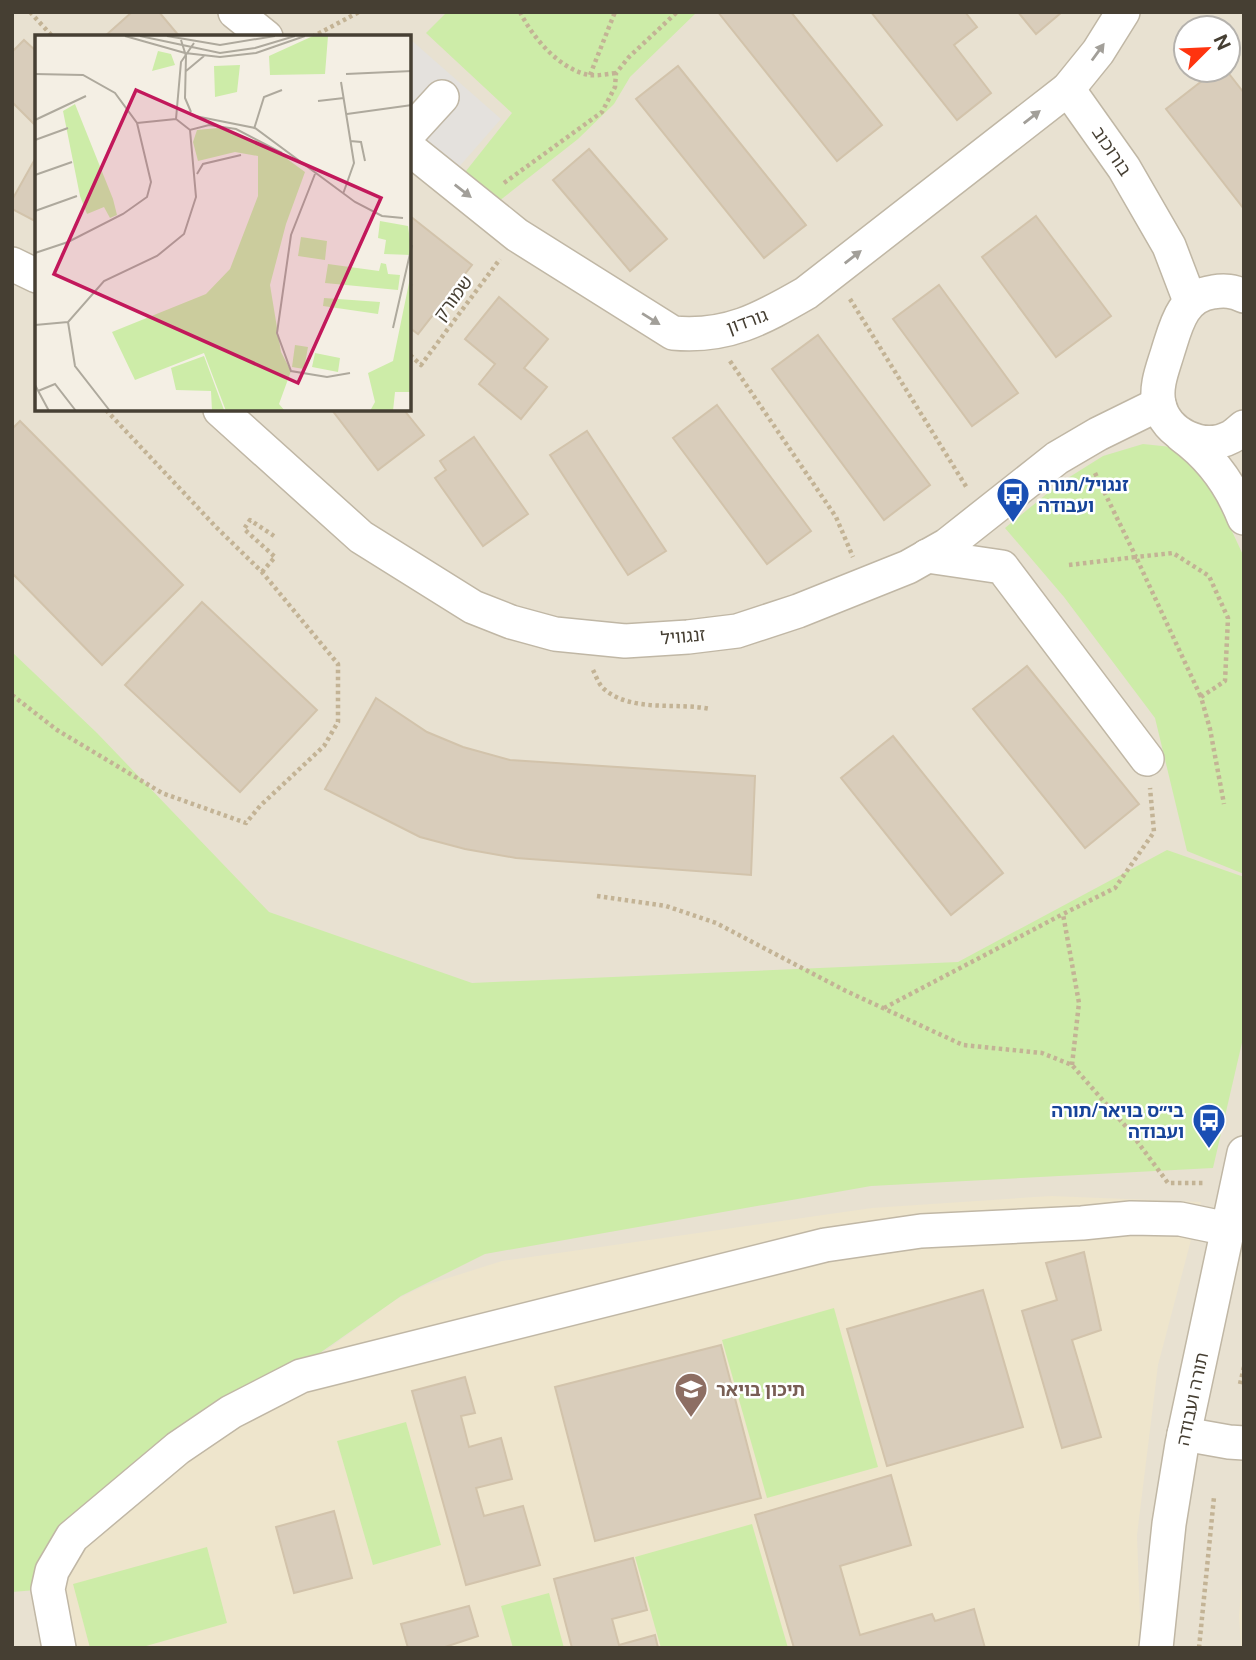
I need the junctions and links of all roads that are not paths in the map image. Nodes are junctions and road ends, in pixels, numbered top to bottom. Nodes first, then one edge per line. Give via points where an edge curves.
1 (235, 12) edge
2 (1124, 12) edge
3 (264, 35) edge
4 (1068, 89) junction
5 (442, 97) dead end
6 (411, 131) edge
7 (411, 150) edge
8 (12, 264) edge
9 (35, 275) edge
10 (1238, 290) edge
11 (1190, 302) junction
12 (1159, 404) junction
13 (221, 411) edge
14 (1244, 427) edge
15 (1180, 435) junction
16 (1244, 518) edge
17 (927, 556) junction
18 (1147, 759) road end
19 (1240, 1168) edge
20 (1228, 1229) junction
21 (1184, 1434) junction
22 (1244, 1443) edge
23 (60, 1648) edge
24 (1156, 1648) edge

1 - 3 street
4 -> 2 street
7 -> 4 street, גורדון via 517,236 673,333 699,335 738,327 806,293
4 - 11 street, בורוכוב via 1125,168 1169,246
5 - 6 street
8 - 9 street
10 - 11 street via 1203,293
11 - 12 street via 1180,315 1167,356 1158,387
12 - 15 street
12 - 17 street, זנגוויל via 1057,458
13 - 17 street, זנגוויל via 361,537 473,607 555,634 625,641 737,631 863,586
14 - 15 street via 1230,438 1214,442 1196,442
15 - 16 street via 1211,461
17 - 18 street via 1003,567
19 - 20 street, תורה ועבודה
20 - 21 street, תורה ועבודה
20 - 23 street via 1180,1219 1131,1218 922,1231 825,1245 301,1376 231,1412 178,1448 72,1537 52,1571 48,1589
21 - 22 street
21 - 24 street, תורה ועבודה

